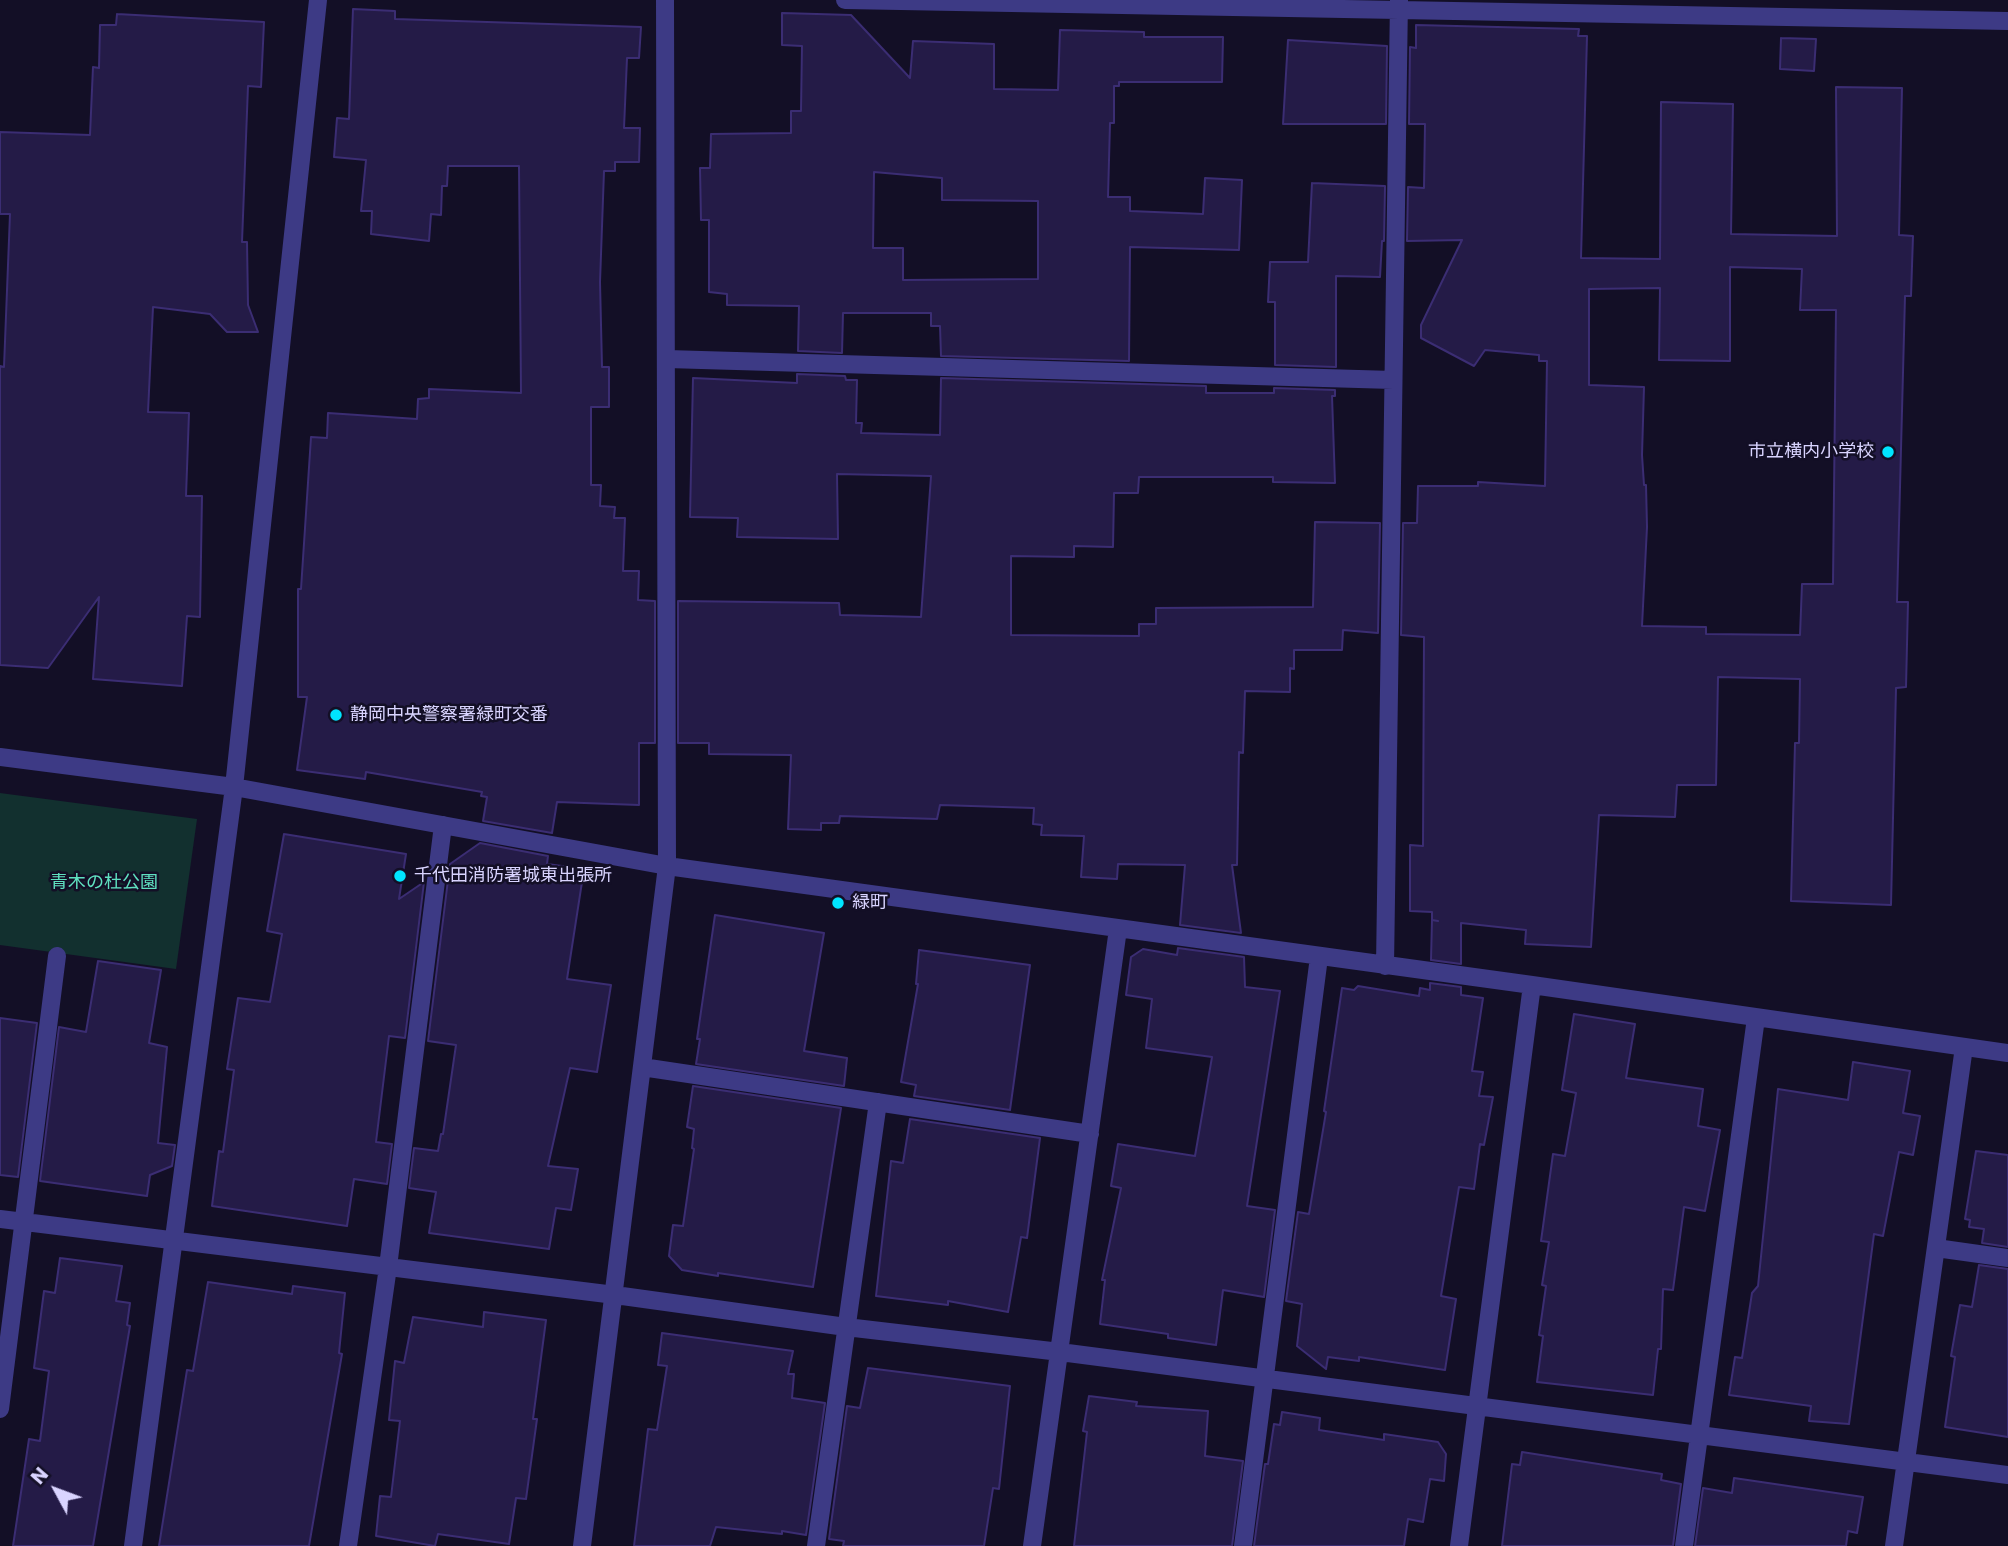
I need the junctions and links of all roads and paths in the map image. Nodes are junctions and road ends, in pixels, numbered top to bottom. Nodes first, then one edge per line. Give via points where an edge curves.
1 (318, 0) edge
2 (665, 0) edge
3 (845, 0) edge
4 (1399, 6) edge
5 (2008, 22) edge
6 (667, 359) junction
7 (1393, 380) junction
8 (0, 757) edge
9 (234, 787) junction
10 (443, 825) junction
11 (667, 866) junction
12 (1118, 929) junction
13 (57, 956) dead end
14 (1319, 957) junction
15 (1385, 966) junction
16 (1532, 985) junction
17 (1756, 1018) junction
18 (1964, 1047) junction
19 (2008, 1054) edge
20 (642, 1067) junction
21 (878, 1102) junction
22 (1090, 1133) junction
23 (0, 1219) edge
24 (23, 1222) junction
25 (175, 1241) junction
26 (1936, 1248) junction
27 (2008, 1258) edge
28 (388, 1267) junction
29 (615, 1295) junction
30 (846, 1327) junction
31 (1060, 1352) junction
32 (1265, 1379) junction
33 (1478, 1408) junction
34 (0, 1409) edge
35 (1699, 1435) junction
36 (1906, 1462) junction
37 (2008, 1475) edge
38 (133, 1546) edge
39 (348, 1546) edge
40 (582, 1546) edge
41 (816, 1546) edge
42 (1032, 1546) edge
43 (1243, 1546) edge
44 (1459, 1546) edge
45 (1684, 1546) edge
46 (1894, 1546) edge

1 - 9 street
2 - 6 street
3 - 4 street
4 - 5 street
4 - 7 street
6 - 7 street
6 - 11 street
7 - 15 street
8 - 9 street
9 - 10 street
9 - 25 street
10 - 11 street
10 - 28 street
11 - 12 street
11 - 20 street
12 - 14 street
12 - 22 street
13 - 24 street
14 - 15 street
14 - 32 street
15 - 16 street
16 - 17 street
16 - 33 street
17 - 18 street
17 - 35 street
18 - 19 street
18 - 26 street
20 - 21 street
20 - 29 street
21 - 22 street
21 - 30 street
22 - 31 street
23 - 24 street
24 - 25 street
24 - 34 street
25 - 28 street
25 - 38 street
26 - 27 street
26 - 36 street
28 - 29 street
28 - 39 street
29 - 30 street
29 - 40 street
30 - 31 street
30 - 41 street
31 - 32 street
31 - 42 street
32 - 33 street
32 - 43 street
33 - 35 street
33 - 44 street
35 - 36 street
35 - 45 street
36 - 37 street
36 - 46 street

